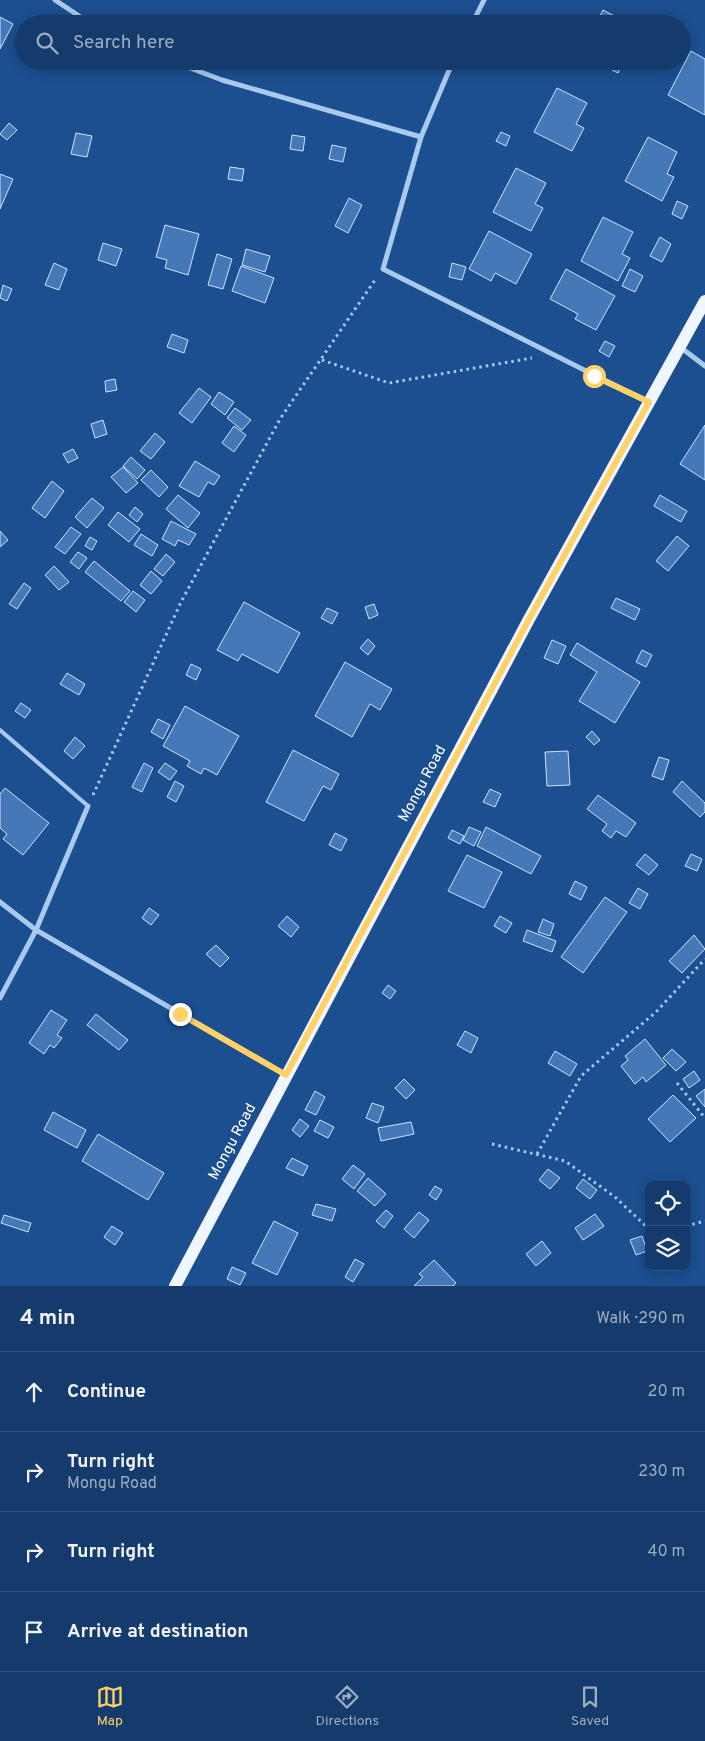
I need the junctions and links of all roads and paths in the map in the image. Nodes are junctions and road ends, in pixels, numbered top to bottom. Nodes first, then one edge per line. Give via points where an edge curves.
1 (55, 0) edge
2 (484, 0) edge
3 (78, 15) edge
4 (476, 15) edge
5 (196, 70) edge
6 (449, 70) edge
7 (421, 136) junction
8 (383, 269) junction
9 (705, 301) edge
10 (680, 347) junction
11 (555, 355) junction
12 (321, 360) junction
13 (705, 366) edge
14 (649, 402) junction
15 (0, 730) edge
16 (88, 806) junction
17 (0, 902) edge
18 (36, 930) junction
19 (705, 959) edge
20 (0, 998) edge
21 (286, 1075) junction
22 (676, 1083) dead end
23 (705, 1118) edge
24 (492, 1144) dead end
25 (537, 1154) junction
26 (705, 1221) edge
27 (690, 1225) edge
28 (646, 1226) edge
29 (176, 1286) edge

1 - 3 street
2 - 4 street
5 - 7 street
6 - 7 street
7 - 8 street
8 - 11 street
8 - 12 path
9 - 10 main road, Mongu Road
10 - 13 street
10 - 14 main road, Mongu Road
11 - 12 path via 390,383
11 - 14 street
12 - 16 path via 280,419 181,602
14 - 21 main road, Mongu Road via 528,621
15 - 16 lane
16 - 18 street
17 - 18 street
18 - 20 street
18 - 21 street
19 - 25 path via 656,1012 581,1076
21 - 29 main road, Mongu Road
22 - 23 path
24 - 25 path
25 - 28 path via 566,1161 615,1197
26 - 27 path

